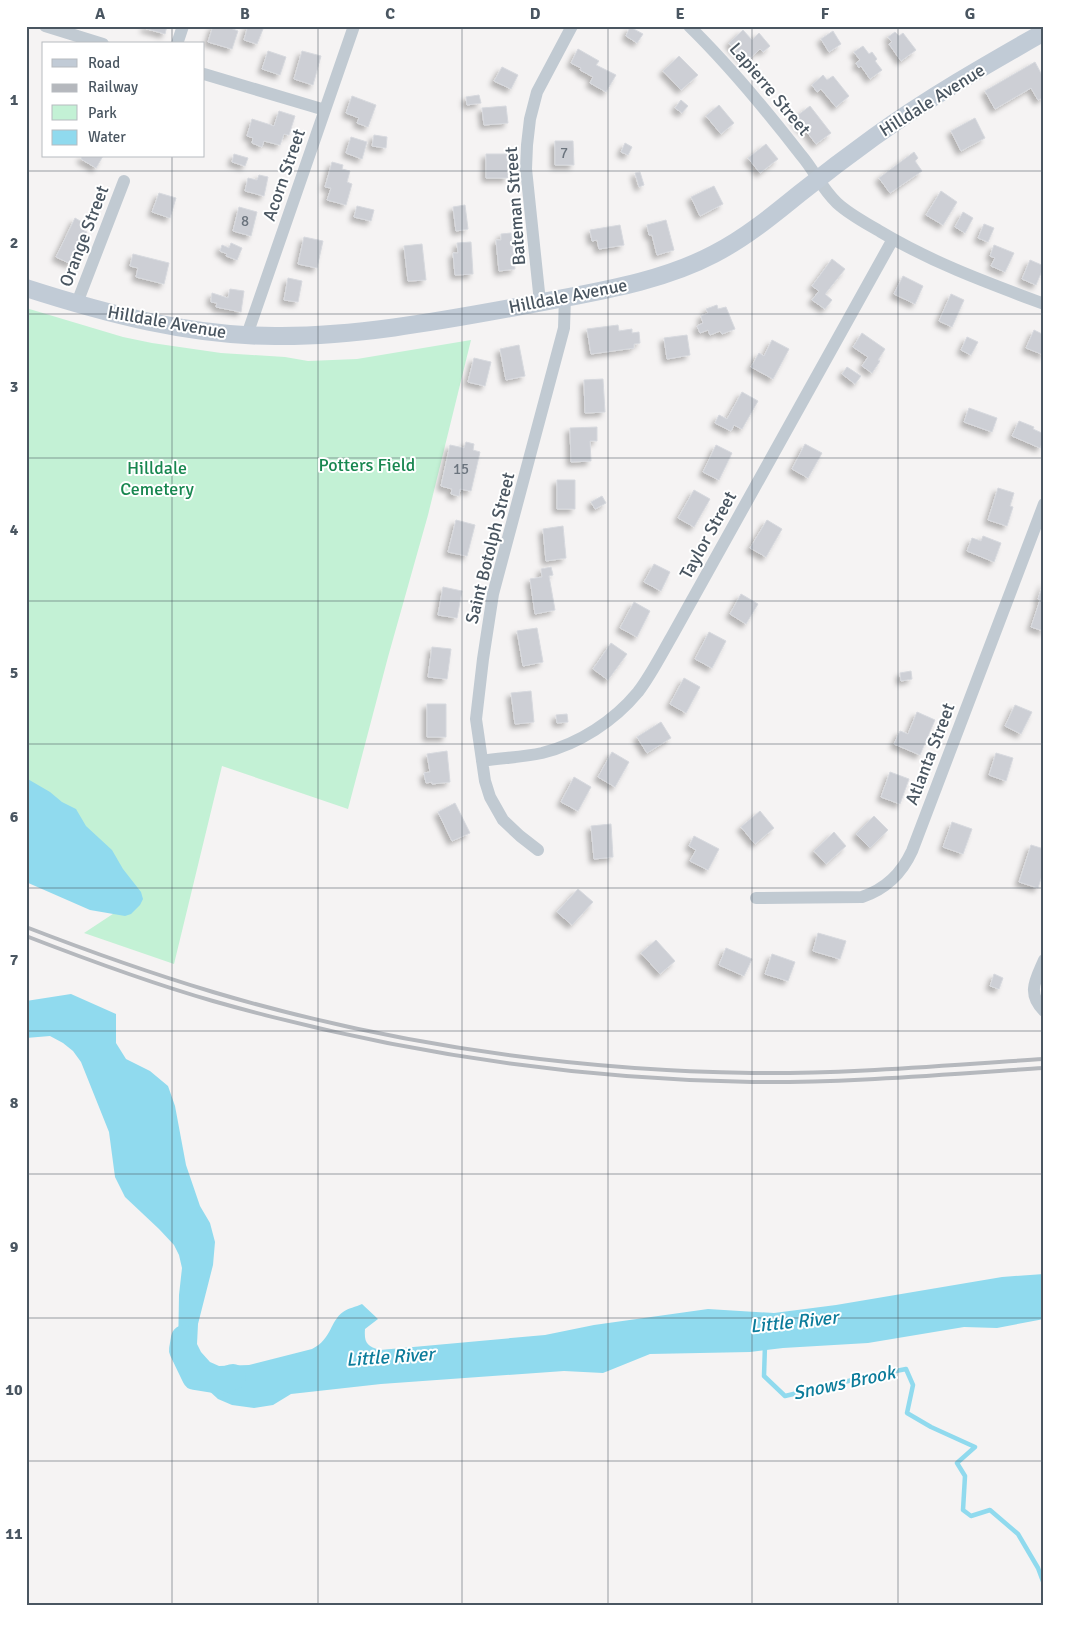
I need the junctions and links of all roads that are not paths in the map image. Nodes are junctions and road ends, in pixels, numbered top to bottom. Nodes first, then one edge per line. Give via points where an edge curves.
1 (45, 26) edge
2 (183, 26) edge
3 (354, 26) edge
4 (572, 26) edge
5 (689, 26) edge
6 (1044, 32) edge
7 (97, 42) edge
8 (179, 42) edge
9 (205, 74) edge
10 (325, 110) junction
11 (818, 179) junction
12 (124, 181) dead end
13 (893, 239) junction
14 (26, 288) edge
15 (566, 297) junction
16 (540, 302) junction
17 (78, 303) junction
18 (1044, 304) edge
19 (247, 335) junction
20 (1044, 504) edge
21 (482, 761) junction
22 (538, 850) dead end
23 (756, 898) dead end
24 (1044, 960) edge
25 (1044, 1011) edge

1 - 7 street
2 - 8 street
3 - 10 street, Acorn Street
4 - 16 street, Bateman Street via 537,92 530,119 526,169
5 - 11 street, Lapierre Street via 759,102
6 - 11 main road, Hilldale Avenue via 919,106
9 - 10 street
10 - 19 street, Acorn Street
11 - 13 street, Lapierre Street via 838,204
11 - 15 main road, Hilldale Avenue via 760,225 713,255 645,281
12 - 17 street, Orange Street
13 - 18 street, Lapierre Street via 957,271
13 - 21 street, Taylor Street via 677,628 628,704 592,732 571,742 543,752
14 - 17 main road, Hilldale Avenue
15 - 16 main road, Hilldale Avenue
15 - 21 street, Saint Botolph Street via 564,328 493,594 476,719
16 - 19 main road, Hilldale Avenue via 332,334
17 - 19 main road, Hilldale Avenue via 146,322
20 - 23 street, Atlanta Street via 907,862 898,874 862,898
21 - 22 street, Saint Botolph Street via 490,797 503,820
24 - 25 street via 1033,988 1034,998

